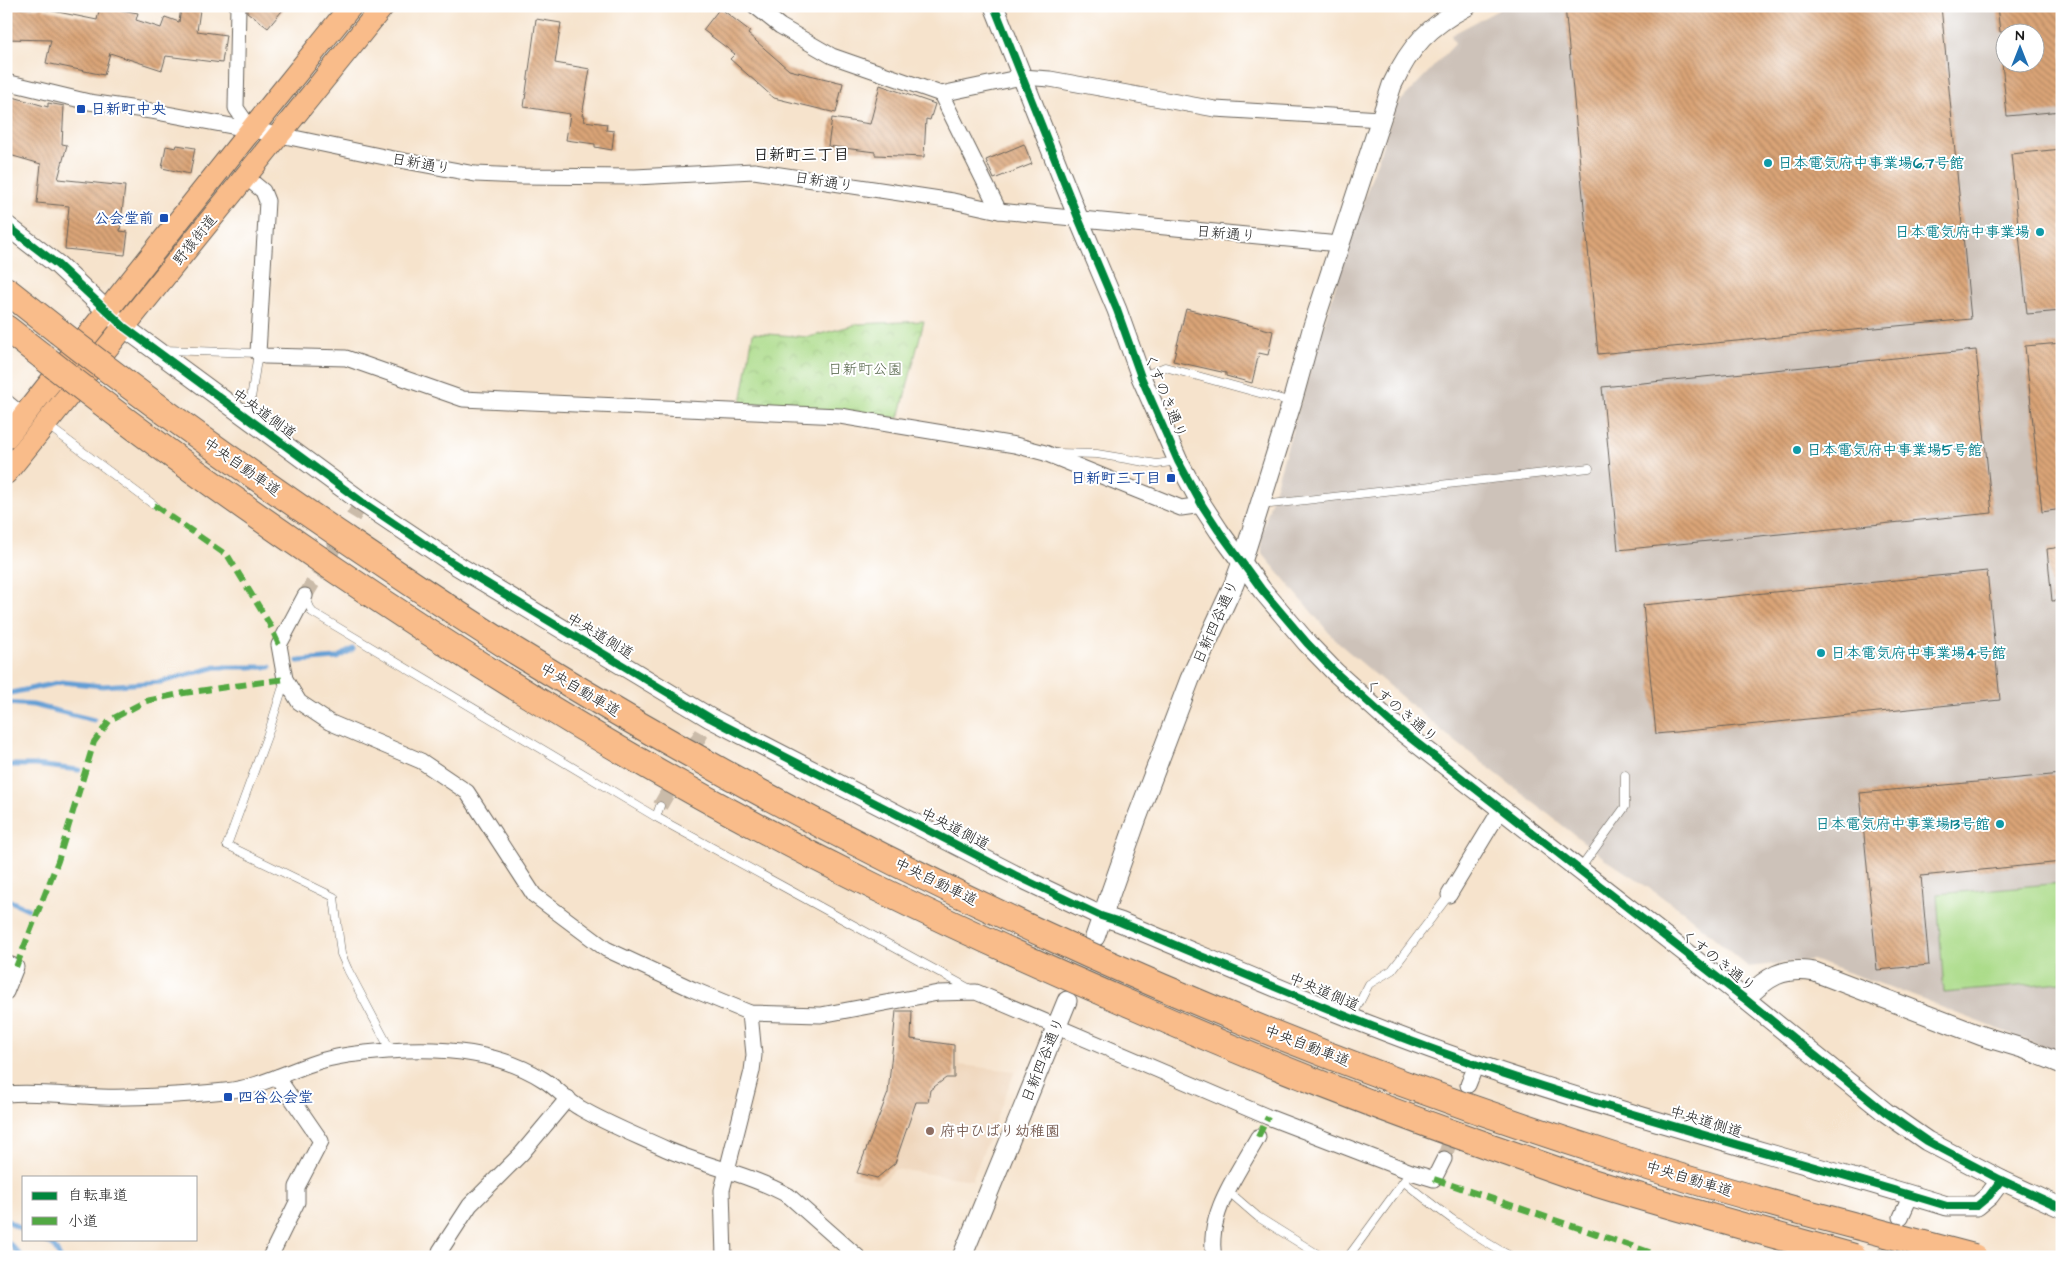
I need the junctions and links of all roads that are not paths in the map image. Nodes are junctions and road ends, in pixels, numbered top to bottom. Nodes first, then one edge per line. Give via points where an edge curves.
1 (238, 6) edge
2 (351, 6) edge
3 (383, 6) edge
4 (755, 6) edge
5 (994, 6) edge
6 (1467, 6) edge
7 (1022, 77) junction
8 (6, 82) edge
9 (941, 94) junction
10 (1381, 119) junction
11 (251, 130) junction
12 (280, 135) junction
13 (246, 176) junction
14 (998, 211) junction
15 (1079, 220) junction
16 (6, 225) edge
17 (1339, 244) junction
18 (6, 290) edge
19 (107, 311) junction
20 (124, 327) junction
21 (6, 328) edge
22 (153, 349) junction
23 (258, 353) junction
24 (1142, 377) junction
25 (1292, 402) junction
26 (15, 409) edge
27 (248, 419) junction
28 (46, 424) junction
29 (6, 438) edge
30 (1045, 453) junction
31 (1178, 461) junction
32 (1589, 468) dead end
33 (6, 473) edge
34 (154, 504) dead end
35 (1261, 504) junction
36 (1202, 505) junction
37 (1242, 562) junction
38 (305, 596) joint
39 (285, 679) junction
40 (1625, 775) dead end
41 (660, 806) tunnel mouth
42 (1501, 809) junction
43 (656, 817) junction
44 (1578, 870) junction
45 (1449, 896) joint
46 (1101, 916) junction
47 (1095, 937) dead end
48 (6, 963) edge
49 (6, 992) edge
50 (976, 992) junction
51 (1745, 999) junction
52 (1067, 1002) dead end
53 (750, 1013) junction
54 (1352, 1018) junction
55 (1057, 1026) junction
56 (391, 1051) junction
57 (2062, 1064) edge
58 (1476, 1065) junction
59 (277, 1077) junction
60 (1468, 1085) tunnel mouth
61 (7, 1092) edge
62 (568, 1098) junction
63 (1258, 1137) dead end
64 (1444, 1159) tunnel mouth
65 (726, 1169) junction
66 (1407, 1177) junction
67 (2001, 1180) junction
68 (1228, 1191) junction
69 (1911, 1195) junction
70 (2062, 1208) edge
71 (1901, 1217) tunnel mouth
72 (270, 1257) edge
73 (440, 1257) edge
74 (724, 1257) edge
75 (858, 1257) edge
76 (962, 1257) edge
77 (1214, 1257) edge
78 (1322, 1257) edge
79 (1348, 1257) edge
80 (1512, 1257) edge
81 (1854, 1257) edge
82 (1974, 1257) edge

1 - 11 street via 236,108
2 - 11 main road, 野猿街道
3 - 12 main road, 野猿街道
4 - 9 street via 780,26 832,56
5 - 7 street, くすのき通り
6 - 10 street via 1434,26 1417,42 1400,67
7 - 9 street
7 - 10 street via 1050,79 1215,109
7 - 15 street, くすのき通り
8 - 11 street, 日新通り via 89,102
9 - 14 street
10 - 17 street
11 - 12 street, 日新通り
11 - 19 main road, 野猿街道
12 - 13 main road, 野猿街道
12 - 14 street, 日新通り via 476,174 635,176 754,171 953,201
13 - 20 main road, 野猿街道
13 - 23 street via 263,191 267,201
14 - 15 street, 日新通り
15 - 17 street, 日新通り
15 - 24 street, くすのき通り
16 - 19 street, 中央道側道 via 58,265
17 - 25 street, 日新四谷通り
18 - 82 highway, 中央自動車道, bridge via 115,376 257,479 512,649 736,779 881,855 1048,937 1253,1025 1423,1090 1590,1148 1764,1202
19 - 20 street, 中央道側道
19 - 26 main road, 野猿街道
20 - 22 street, 中央道側道
20 - 28 main road, 野猿街道
21 - 81 highway, 中央自動車道, bridge via 239,504 495,676 718,805 867,884 1040,966 1221,1044 1410,1118 1596,1183
22 - 23 lane
22 - 27 street, 中央道側道
23 - 27 lane
23 - 30 street via 265,356 346,358 463,399 840,416
24 - 25 lane via 1165,367
24 - 31 street, くすのき通り
25 - 35 street, 日新四谷通り
26 - 29 main road, 野猿街道
27 - 46 street, 中央道側道 via 453,563 710,718
28 - 33 main road, 野猿街道
28 - 34 lane
30 - 31 lane via 1097,454 1157,464
30 - 36 street via 1181,508
31 - 36 street, くすのき通り
32 - 35 lane
35 - 37 street, 日新四谷通り
36 - 37 street, くすのき通り
37 - 42 street, くすのき通り via 1282,615 1335,672 1395,726
37 - 46 street, 日新四谷通り via 1190,679
38 - 39 street via 279,645
38 - 43 lane via 312,612
39 - 53 street via 299,702 329,722 421,761 467,792 534,895 606,949
39 - 56 lane via 227,845 334,897 341,954
40 - 44 lane via 1625,807
41 - 43 lane
42 - 44 street, くすのき通り
42 - 45 street
43 - 50 lane
44 - 51 street, くすのき通り
45 - 54 lane via 1392,970 1369,984
46 - 47 street, 日新四谷通り
46 - 54 street, 中央道側道
48 - 49 street via 16,967
50 - 53 street via 938,993 821,1015
50 - 55 street
51 - 57 street via 1760,984 1778,974 1802,970 1815,972
51 - 67 street, くすのき通り via 1885,1112 1927,1140
52 - 55 street, 日新四谷通り
53 - 65 street via 754,1055 752,1071
54 - 58 street, 中央道側道
55 - 66 street
55 - 76 street, 日新四谷通り
56 - 59 street via 331,1058
56 - 62 street via 487,1056 521,1068
58 - 60 street
58 - 69 street, 中央道側道 via 1763,1154
59 - 61 street via 254,1086 226,1091 174,1095 113,1098
59 - 72 street via 321,1141 297,1187 297,1202
62 - 65 street via 601,1119 677,1154
62 - 73 street via 522,1153 470,1205 440,1251
63 - 68 street
64 - 66 street via 1434,1179
65 - 74 street via 722,1190
65 - 75 street via 789,1196
66 - 79 lane
66 - 80 lane via 1450,1219
67 - 69 street, 中央道側道 via 1977,1206 1946,1206
67 - 70 street, くすのき通り
68 - 77 street via 1214,1222 1211,1243
68 - 78 lane via 1258,1217
69 - 71 street

